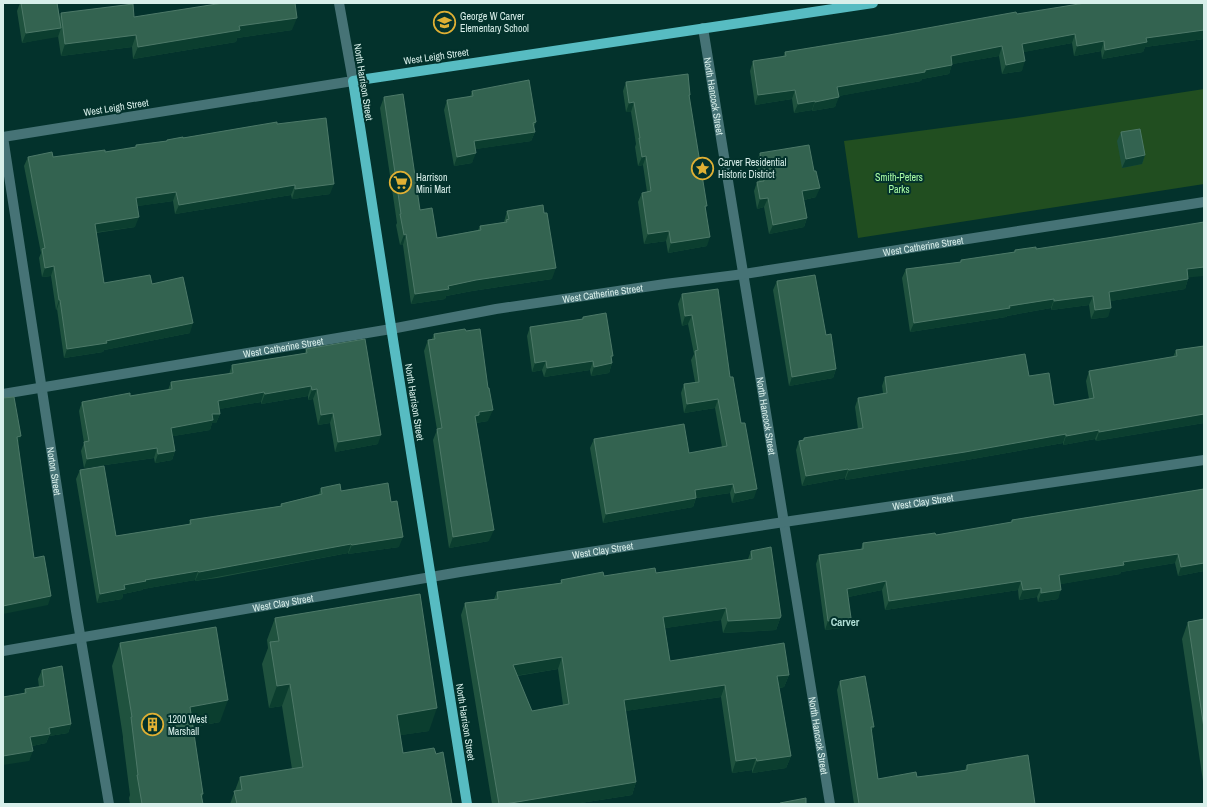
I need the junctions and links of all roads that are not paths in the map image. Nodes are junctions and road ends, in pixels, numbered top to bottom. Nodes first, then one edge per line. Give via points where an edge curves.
1 (339, 3) edge
2 (872, 3) edge
3 (703, 28) junction
4 (353, 81) junction
5 (3, 137) edge
6 (1204, 202) edge
7 (744, 274) junction
8 (391, 329) junction
9 (42, 387) junction
10 (3, 394) edge
11 (1204, 460) edge
12 (784, 522) junction
13 (431, 577) junction
14 (81, 639) junction
15 (3, 652) edge
16 (109, 804) edge
17 (467, 804) edge
18 (830, 804) edge

1 - 4 street, North Harrison Street
2 - 3 main road, West Leigh Street
3 - 4 main road, West Leigh Street
3 - 7 street, North Hancock Street
4 - 5 street, West Leigh Street
4 - 8 main road, North Harrison Street
5 - 9 street, Norton Street
6 - 7 street, West Catherine Street
7 - 8 street, West Catherine Street via 504,308
7 - 12 street, North Hancock Street
8 - 9 street, West Catherine Street
8 - 13 main road, North Harrison Street
9 - 10 street, West Catherine Street
9 - 14 street, Norton Street
11 - 12 street, West Clay Street
12 - 13 street, West Clay Street
12 - 18 street, North Hancock Street
13 - 14 street, West Clay Street
13 - 17 main road, North Harrison Street
14 - 15 street, West Clay Street
14 - 16 street, Norton Street

